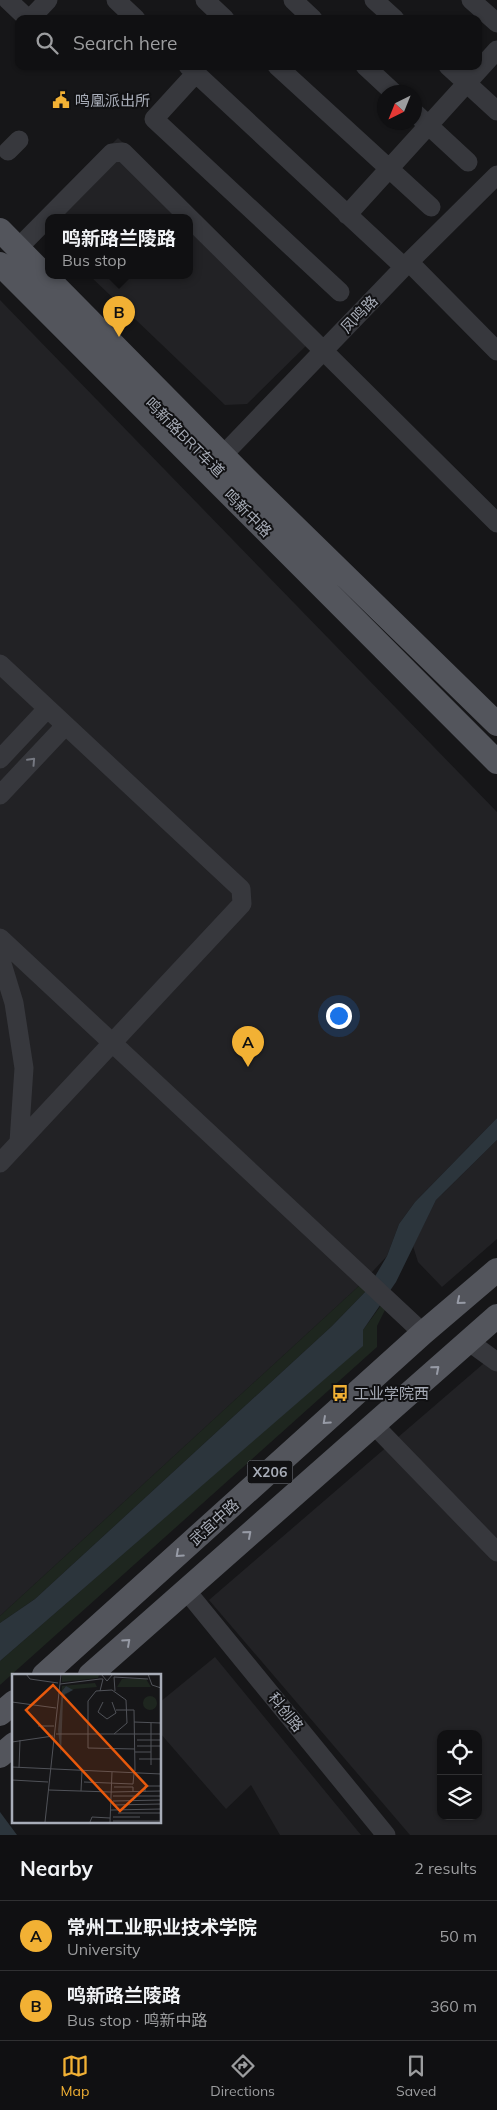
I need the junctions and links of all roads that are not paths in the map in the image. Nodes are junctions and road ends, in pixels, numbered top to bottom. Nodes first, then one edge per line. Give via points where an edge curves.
1 (8, 0) edge
2 (48, 0) edge
3 (205, 0) edge
4 (374, 0) edge
5 (471, 0) edge
6 (25, 15) edge
7 (33, 15) edge
8 (221, 15) edge
9 (391, 15) edge
10 (497, 23) edge
11 (497, 50) edge
12 (482, 66) edge
13 (192, 70) edge
14 (281, 70) edge
15 (369, 70) edge
16 (452, 70) edge
17 (479, 70) edge
18 (467, 83) junction
19 (385, 85) edge
20 (497, 111) edge
21 (422, 119) edge
22 (429, 125) junction
23 (468, 162) dead end
24 (389, 169) junction
25 (497, 176) edge
26 (431, 207) dead end
27 (186, 214) edge
28 (348, 215) junction
29 (193, 221) edge
30 (0, 230) edge
31 (6, 248) edge
32 (0, 264) edge
33 (406, 264) junction
34 (340, 292) dead end
35 (324, 350) junction
36 (497, 351) edge
37 (223, 455) junction
38 (497, 523) edge
39 (0, 664) edge
40 (47, 708) junction
41 (497, 724) edge
42 (65, 726) junction
43 (497, 737) edge
44 (497, 749) edge
45 (0, 759) edge
46 (497, 762) edge
47 (0, 795) edge
48 (0, 938) edge
49 (0, 957) edge
50 (112, 1042) junction
51 (19, 1142) junction
52 (0, 1163) edge
53 (497, 1270) edge
54 (497, 1316) edge
55 (423, 1333) junction
56 (468, 1341) junction
57 (497, 1362) edge
58 (373, 1424) junction
59 (497, 1552) edge
60 (185, 1590) junction
61 (45, 1674) edge
62 (91, 1674) edge
63 (12, 1704) edge
64 (0, 1714) edge
65 (12, 1746) edge
66 (0, 1756) edge
67 (386, 1835) edge

1 - 6 street
2 - 7 street
3 - 8 street
4 - 9 street
5 - 10 street
11 - 12 street
13 - 28 street
13 - 34 street via 154,119
14 - 24 street
15 - 19 street
16 - 18 street
17 - 18 street
18 - 20 street
18 - 22 street
21 - 22 street
22 - 23 street
22 - 24 street
24 - 26 street
24 - 28 street
25 - 33 street, 凤鸣路
27 - 31 street via 123,152 112,153
28 - 33 street
29 - 35 street
30 - 31 main road, 鸣新中路
31 - 37 main road, 鸣新中路
31 - 43 street, 鸣新路BRT车道
31 - 44 street, 鸣新路BRT车道
32 - 46 main road, 鸣新中路
33 - 35 street, 凤鸣路
33 - 36 street
35 - 37 street, 凤鸣路
35 - 38 street
37 - 41 main road, 鸣新中路
39 - 40 street
40 - 42 street
40 - 45 street
47 -> 42 street
42 - 50 street via 241,890 242,904
48 - 50 street
49 - 51 street via 14,1003 24,1068
50 - 51 street
50 - 55 street
51 - 52 street
53 -> 55 main road, 武宜中路 / X206
54 - 56 main road, 武宜中路 / X206
55 -> 61 main road, 武宜中路 / X206
56 - 57 street
58 -> 56 main road, 武宜中路 / X206
58 - 59 street
60 -> 58 main road, 武宜中路 / X206
62 -> 60 main road, 武宜中路 / X206
60 - 67 street, 科创路
63 - 64 main road
65 - 66 main road

